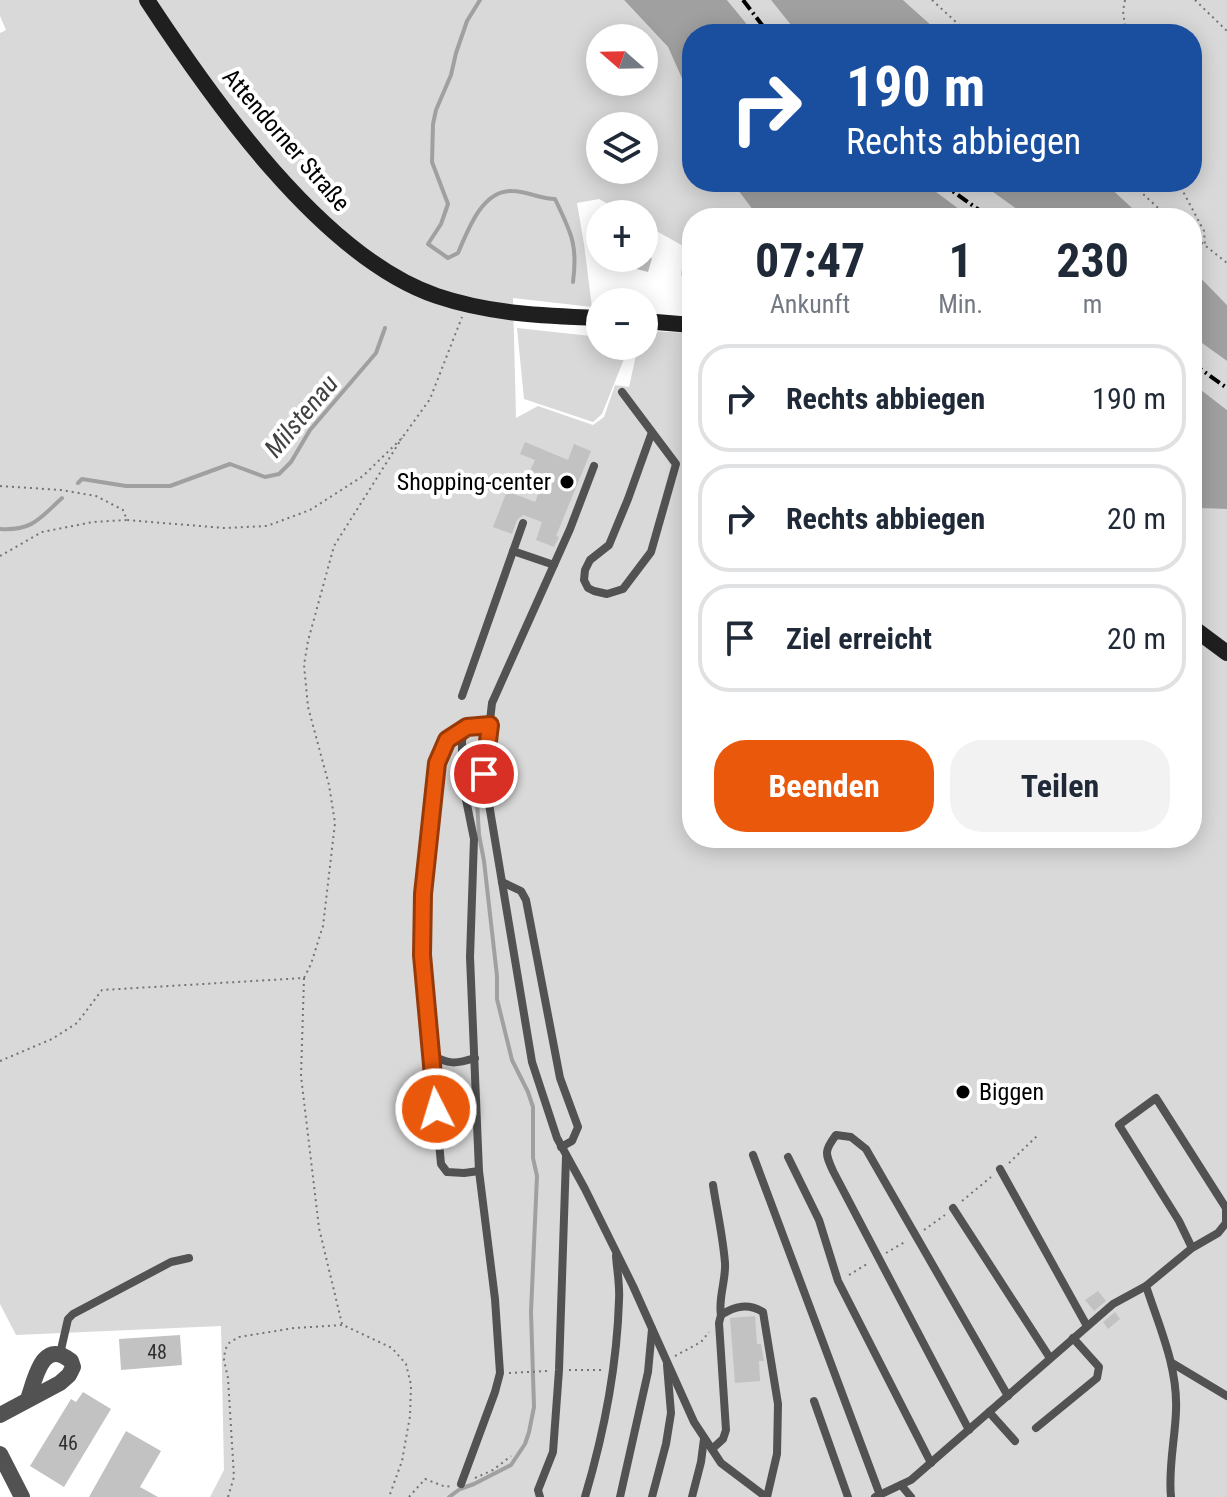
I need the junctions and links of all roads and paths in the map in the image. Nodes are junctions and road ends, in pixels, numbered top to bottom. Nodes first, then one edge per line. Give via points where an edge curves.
1 (147, 0) edge
2 (932, 0) edge
3 (1125, 0) edge
4 (1195, 0) edge
5 (958, 24) edge
6 (1125, 24) edge
7 (1227, 31) edge
8 (1141, 192) edge
9 (1158, 208) edge
10 (1202, 227) edge
11 (1202, 243) edge
12 (1205, 245) junction
13 (1227, 263) edge
14 (465, 305) junction
15 (586, 317) edge
16 (658, 322) edge
17 (682, 324) edge
18 (622, 392) dead end
19 (652, 432) junction
20 (402, 438) junction
21 (594, 466) dead end
22 (0, 486) edge
23 (127, 520) junction
24 (523, 523) dead end
25 (513, 551) junction
26 (0, 556) edge
27 (554, 565) junction
28 (1202, 634) edge
29 (1227, 653) edge
30 (462, 696) dead end
31 (490, 725) junction
32 (467, 727) junction
33 (502, 882) junction
34 (304, 978) junction
35 (431, 1054) junction
36 (475, 1058) junction
37 (0, 1061) edge
38 (1037, 1136) dead end
39 (561, 1147) junction
40 (753, 1155) dead end
41 (566, 1156) junction
42 (788, 1157) dead end
43 (1000, 1169) junction
44 (479, 1171) junction
45 (713, 1185) dead end
46 (953, 1208) junction
47 (917, 1235) junction
48 (1192, 1248) junction
49 (616, 1251) junction
50 (189, 1258) dead end
51 (878, 1258) junction
52 (838, 1281) junction
53 (1146, 1286) junction
54 (720, 1319) junction
55 (343, 1325) junction
56 (1087, 1326) junction
57 (652, 1328) junction
58 (1073, 1338) junction
59 (60, 1354) junction
60 (1050, 1358) junction
61 (667, 1361) junction
62 (1172, 1363) junction
63 (537, 1372) dead end
64 (500, 1373) junction
65 (1008, 1396) junction
66 (1227, 1396) edge
67 (28, 1399) junction
68 (814, 1401) dead end
69 (989, 1412) junction
70 (0, 1415) edge
71 (1036, 1428) dead end
72 (969, 1430) junction
73 (704, 1438) junction
74 (1015, 1441) dead end
75 (712, 1449) junction
76 (0, 1454) edge
77 (931, 1463) junction
78 (461, 1484) dead end
79 (901, 1485) junction
80 (878, 1496) edge
81 (22, 1497) edge
82 (228, 1497) edge
83 (389, 1497) edge
84 (540, 1497) edge
85 (585, 1497) edge
86 (620, 1497) edge
87 (652, 1497) edge
88 (692, 1497) edge
89 (766, 1497) edge
90 (848, 1497) edge
91 (911, 1497) edge
92 (1171, 1497) edge

1 - 14 main road, Attendorner Straße via 222,106 319,219 403,282
2 - 5 path
3 - 6 path
4 - 7 path
8 - 9 path
10 - 12 path
11 - 12 path
12 - 13 path
14 - 15 main road, Attendorner Straße
14 - 20 path via 430,399
16 - 17 main road
18 - 19 lane
19 - 19 lane via 676,464 651,552 623,589 594,591 584,580 585,570 609,545
20 - 23 path via 363,476 310,510 267,526
20 - 34 path via 334,546 308,641 308,707 335,823 323,926
21 - 27 lane
22 - 23 path via 96,496 123,510
23 - 26 path via 42,532
24 - 25 lane
25 - 27 lane
25 - 30 lane
27 - 31 lane via 492,703
28 - 29 main road
31 - 32 lane
31 - 33 lane via 484,774
32 - 35 lane via 447,740 435,777 422,955
32 - 36 lane via 462,780 474,839 470,943
33 - 39 lane via 532,1062
33 - 39 lane via 521,891 526,900 560,1078 578,1127 572,1141
34 - 37 path via 102,990 77,1023
34 - 55 path via 301,1076 319,1228
35 - 36 lane via 443,1062
35 - 44 lane via 441,1164 447,1172
36 - 44 lane
38 - 43 path
39 - 41 lane
40 - 80 lane
41 - 49 lane
41 - 84 lane via 553,1452
42 - 52 lane via 819,1220
43 - 46 path
43 - 56 lane
44 - 64 lane
45 - 54 lane via 725,1265
46 - 47 path
46 - 60 lane
47 - 51 path
47 - 51 lane via 866,1149 851,1137 836,1135 826,1155
47 - 65 lane
48 - 48 lane via 1119,1125 1156,1098 1226,1208 1226,1223 1218,1233
48 - 53 lane
49 - 57 lane
49 - 85 lane via 619,1297 613,1370
50 - 59 lane via 171,1262 73,1314
51 - 52 path
51 - 72 lane
52 - 77 lane
53 - 56 lane
53 - 62 lane
54 - 61 path via 701,1342
54 - 75 lane via 726,1430
54 - 89 lane via 747,1305 763,1312 778,1404 777,1454
55 - 82 path via 294,1328 229,1343 224,1360 234,1477
55 - 83 path via 392,1348 406,1364 410,1416
56 - 58 lane
57 - 61 lane
57 - 86 lane via 648,1372
58 - 60 lane
58 - 71 lane via 1099,1367 1097,1378
59 - 67 street via 46,1357 40,1365
59 - 67 street via 71,1361 69,1375
60 - 65 lane
61 - 73 lane
61 - 87 lane via 671,1413
62 - 66 lane
62 - 92 lane via 1176,1409
63 - 64 path
64 - 78 lane
65 - 69 lane
67 - 70 street
68 - 90 lane
69 - 72 lane
69 - 74 lane
72 - 77 lane
73 - 75 lane
73 - 88 lane
75 - 89 lane via 721,1463
76 - 81 street
77 - 79 lane
79 - 80 lane
79 - 91 lane

